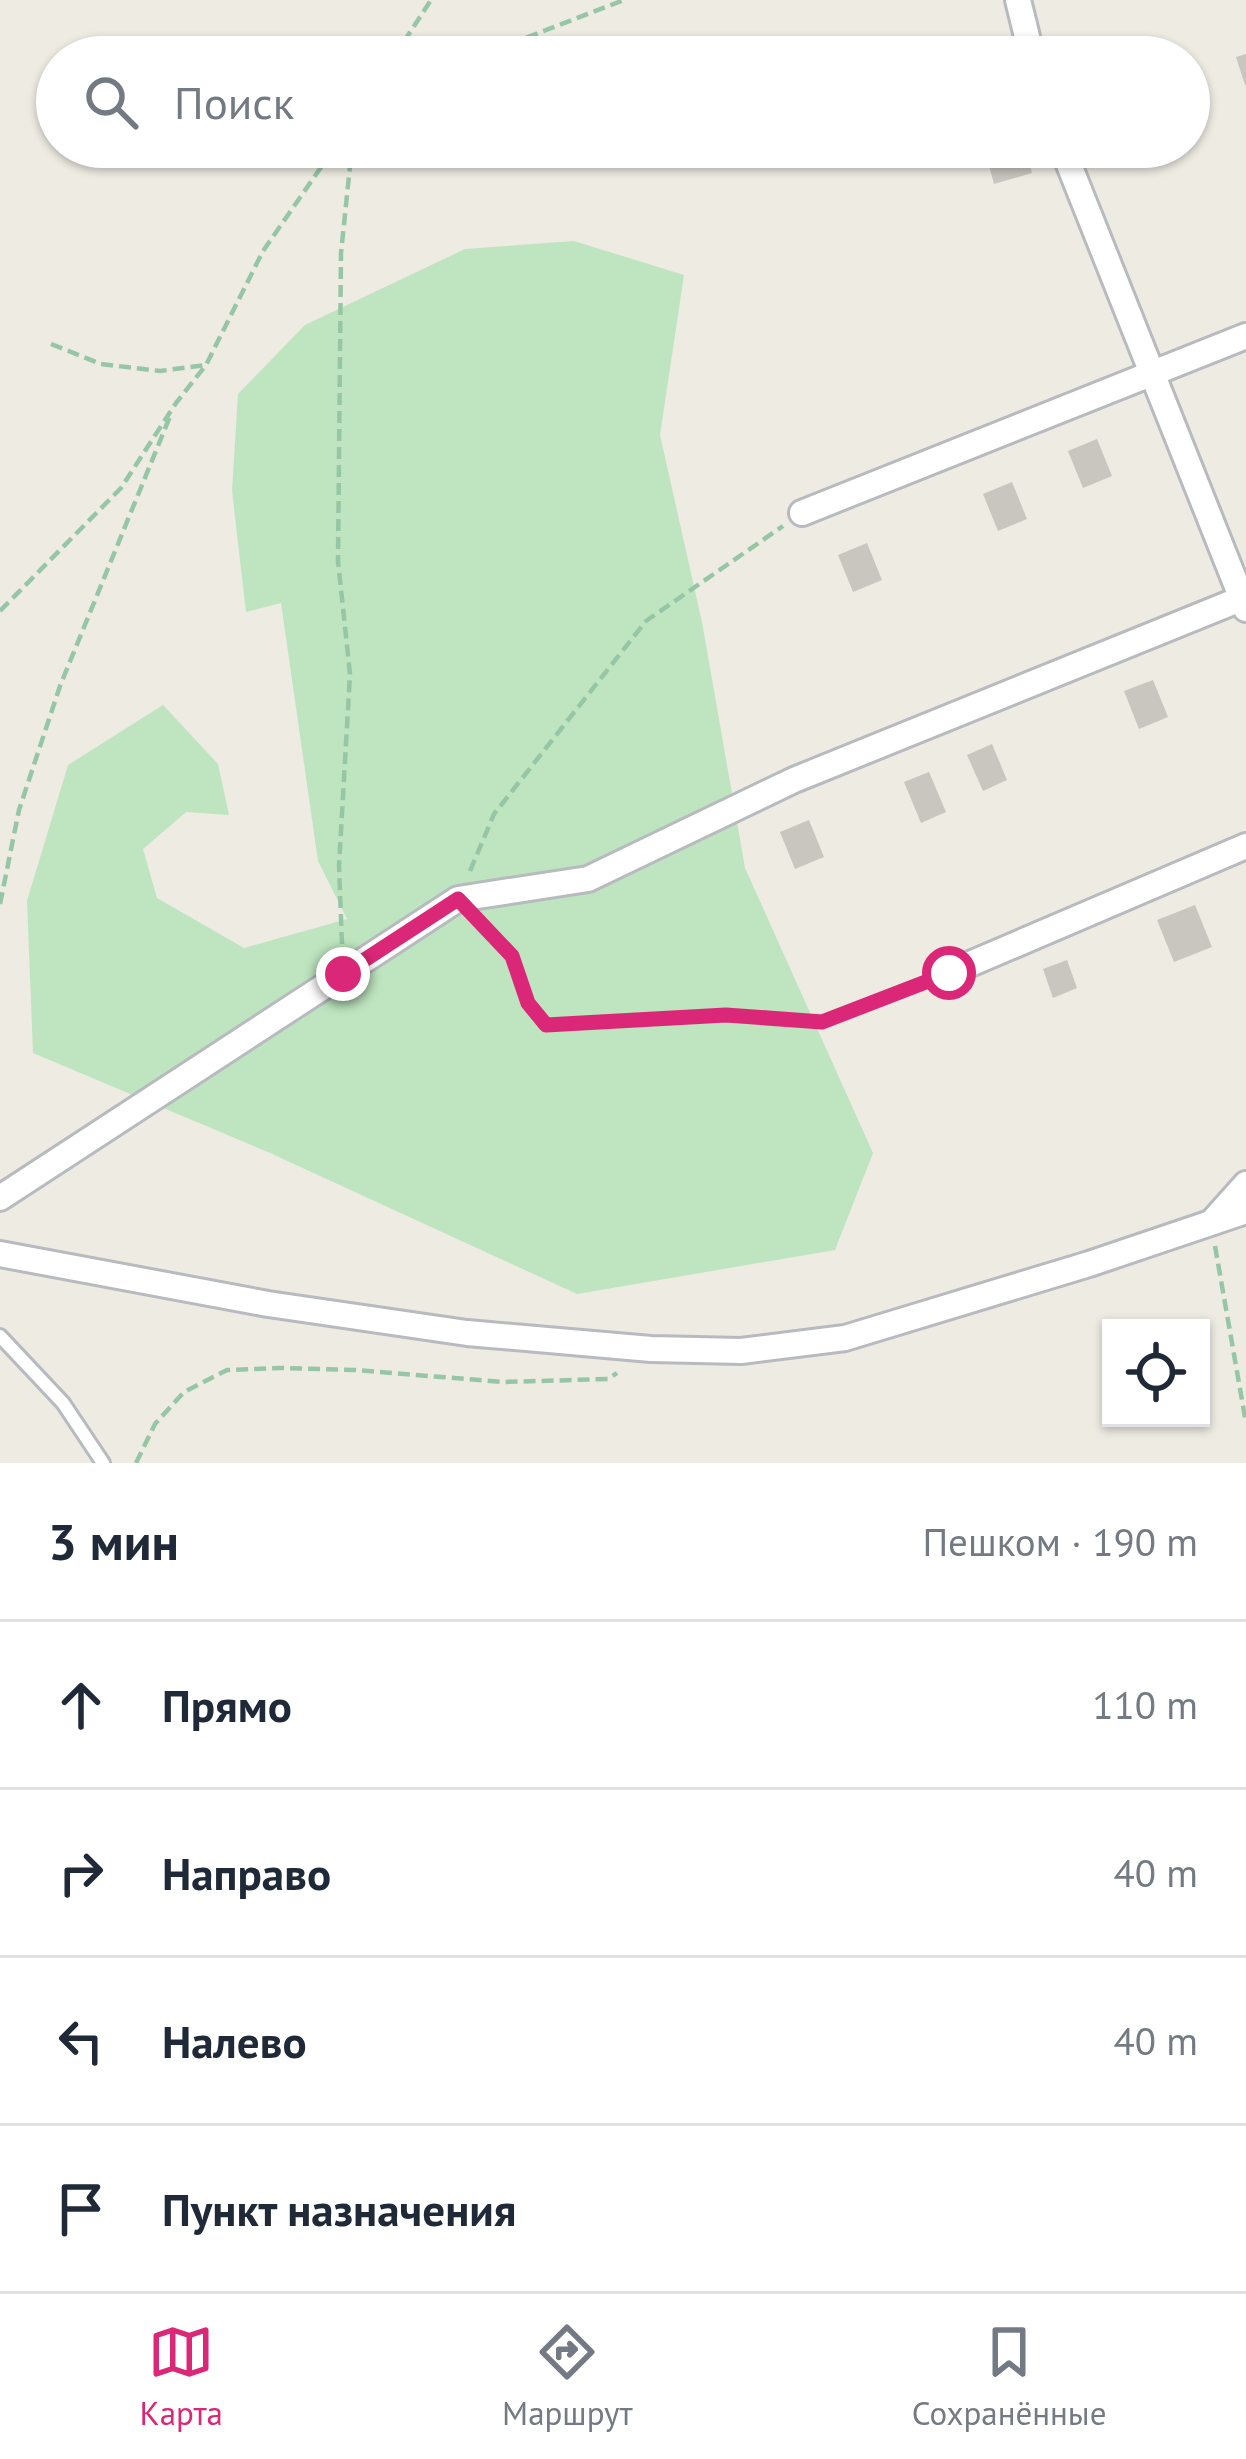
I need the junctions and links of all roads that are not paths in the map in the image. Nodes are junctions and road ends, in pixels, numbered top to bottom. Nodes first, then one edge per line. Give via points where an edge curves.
1 (1018, 0) edge
2 (1027, 36) edge
3 (1071, 168) edge
4 (1246, 336) edge
5 (1154, 372) junction
6 (802, 514) road end
7 (1245, 604) edge
8 (1246, 846) edge
9 (949, 973) road end
10 (1246, 1184) edge
11 (0, 1198) edge
12 (1246, 1211) edge
13 (1211, 1223) junction
14 (0, 1254) edge
15 (0, 1336) edge
16 (103, 1463) edge

1 - 2 street
3 - 5 street
4 - 5 street
5 - 6 street
5 - 7 street
7 - 11 street via 794,780 588,879 458,899
8 - 9 street
10 - 13 street
12 - 13 street
13 - 14 street via 845,1338 741,1351 467,1333
15 - 16 lane via 63,1403

